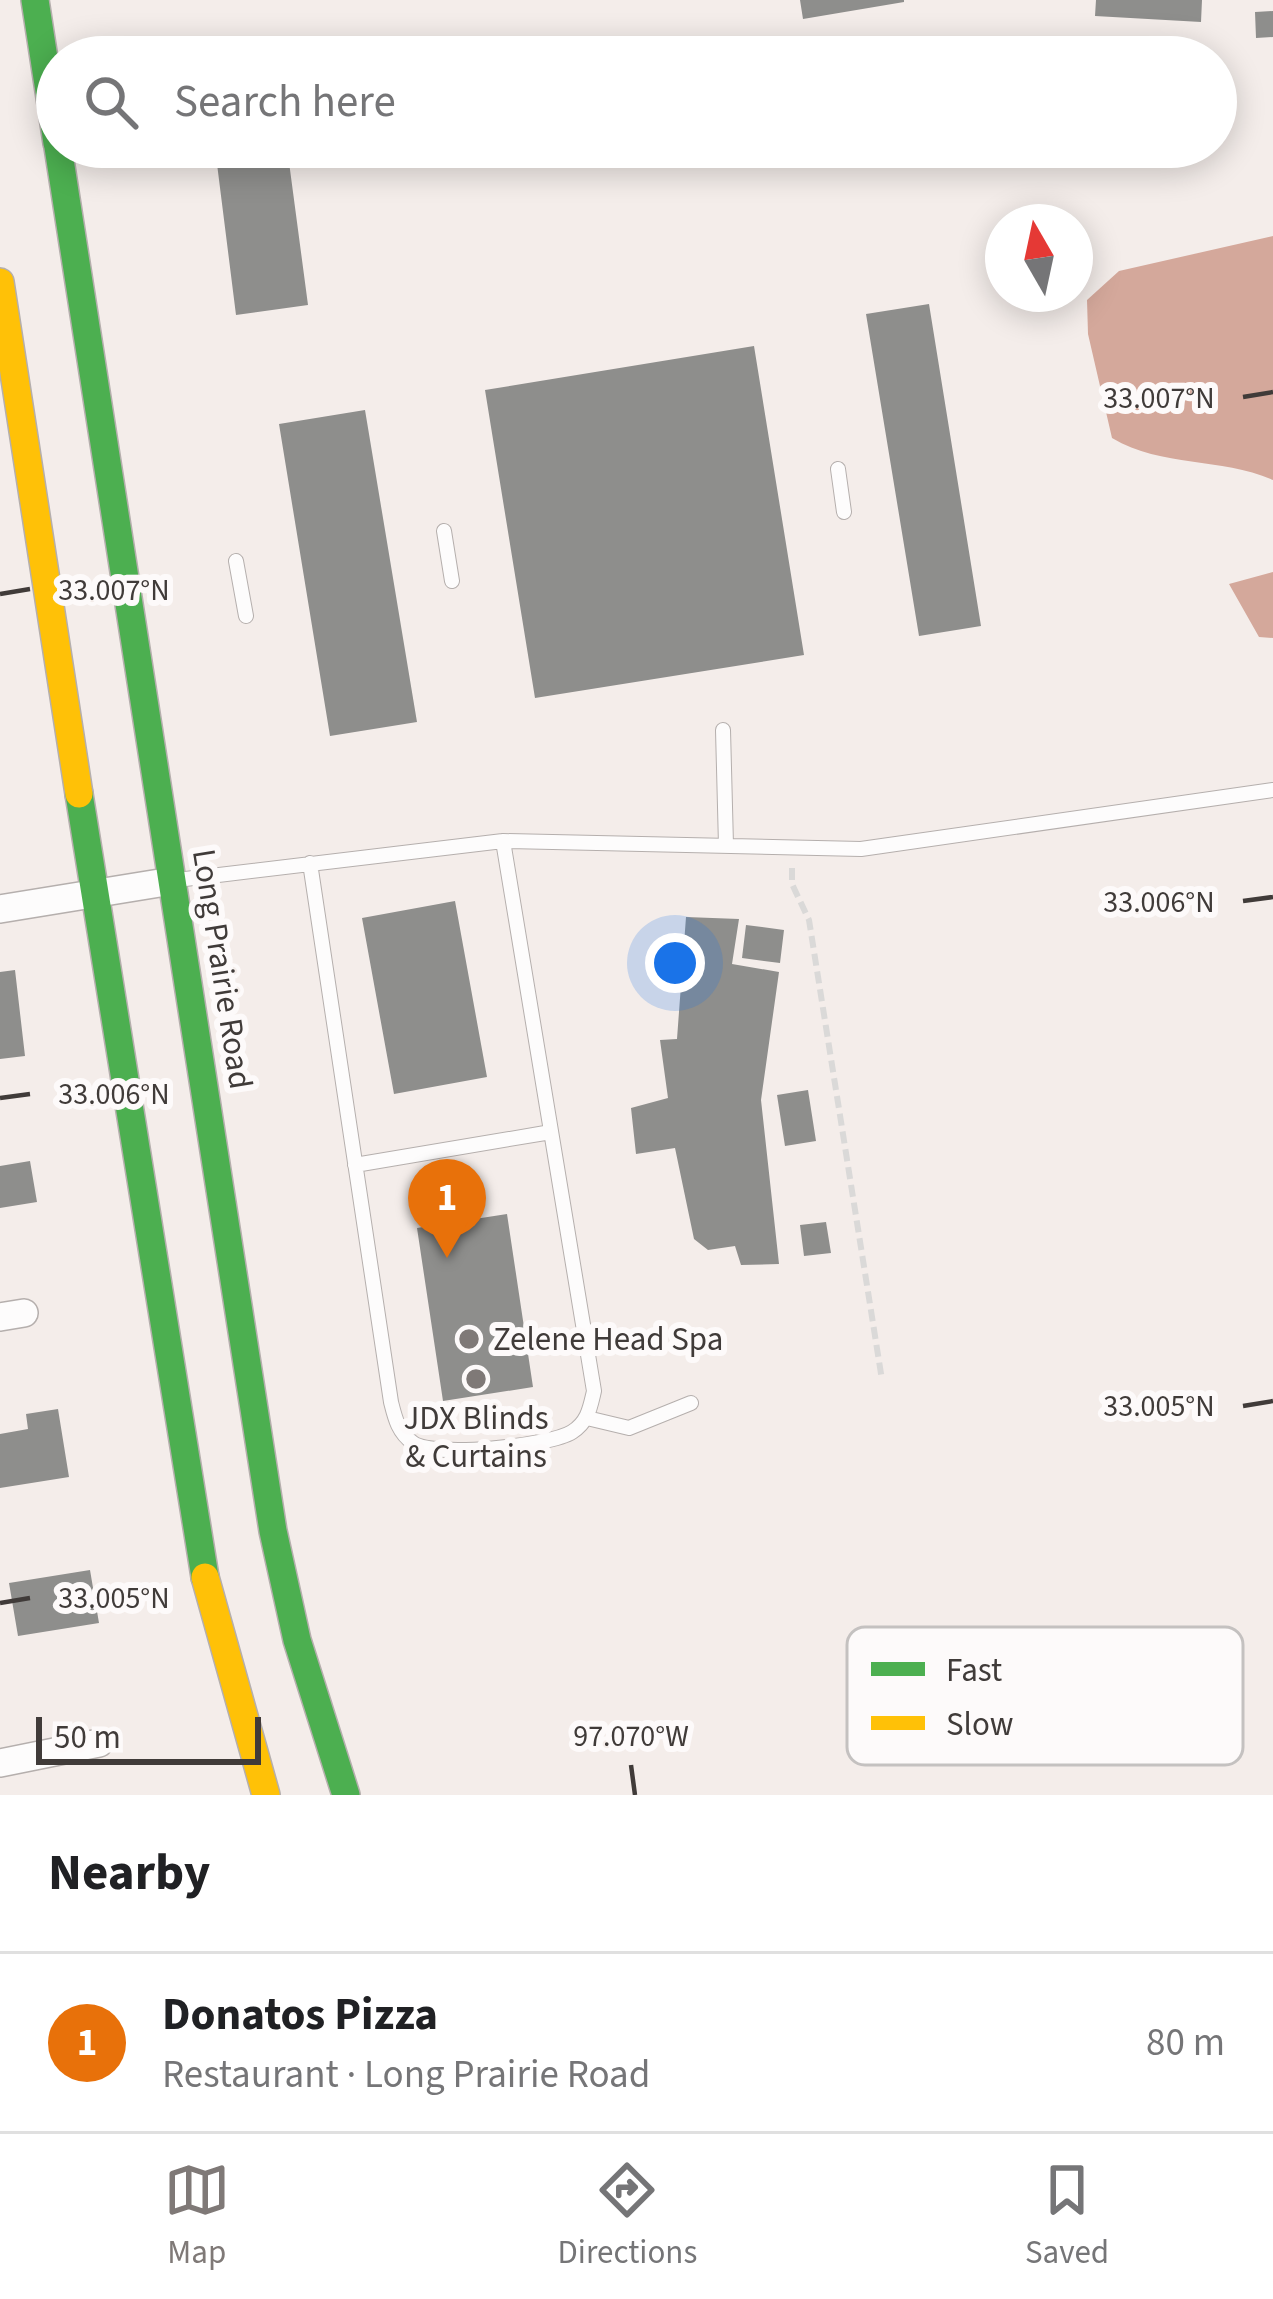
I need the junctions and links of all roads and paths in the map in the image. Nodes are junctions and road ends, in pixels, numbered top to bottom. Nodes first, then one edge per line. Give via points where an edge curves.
1 (35, 0) edge
2 (40, 36) edge
3 (61, 168) edge
4 (0, 282) edge
5 (838, 469) dead end
6 (844, 512) dead end
7 (444, 531) dead end
8 (236, 561) dead end
9 (452, 581) dead end
10 (246, 616) dead end
11 (723, 730) dead end
12 (1273, 790) edge
13 (502, 841) junction
14 (726, 845) junction
15 (792, 847) junction
16 (310, 863) junction
17 (172, 881) junction
18 (94, 894) junction
19 (0, 909) edge
20 (551, 1132) junction
21 (355, 1165) junction
22 (882, 1380) dead end
23 (692, 1403) dead end
24 (587, 1418) junction
25 (99, 1743) dead end
26 (0, 1763) edge
27 (266, 1795) edge
28 (346, 1795) edge

1 - 2 main road, Long Prairie Road
3 - 17 main road, Long Prairie Road
4 - 18 main road
5 - 6 lane
7 - 9 lane
8 - 10 lane
11 - 14 lane
12 - 15 lane via 862,849
13 - 14 lane
13 - 16 lane
13 - 20 lane
14 - 15 lane
15 - 22 path via 792,884 808,920
16 - 17 lane
16 - 21 lane
17 - 18 street
17 - 28 main road, Long Prairie Road via 273,1531
18 - 19 street
18 - 27 main road via 183,1464 210,1603
20 - 21 lane
20 - 24 lane via 594,1391
21 - 24 lane via 398,1428 415,1445 444,1453 570,1434
23 - 24 lane via 629,1428
25 - 26 street

